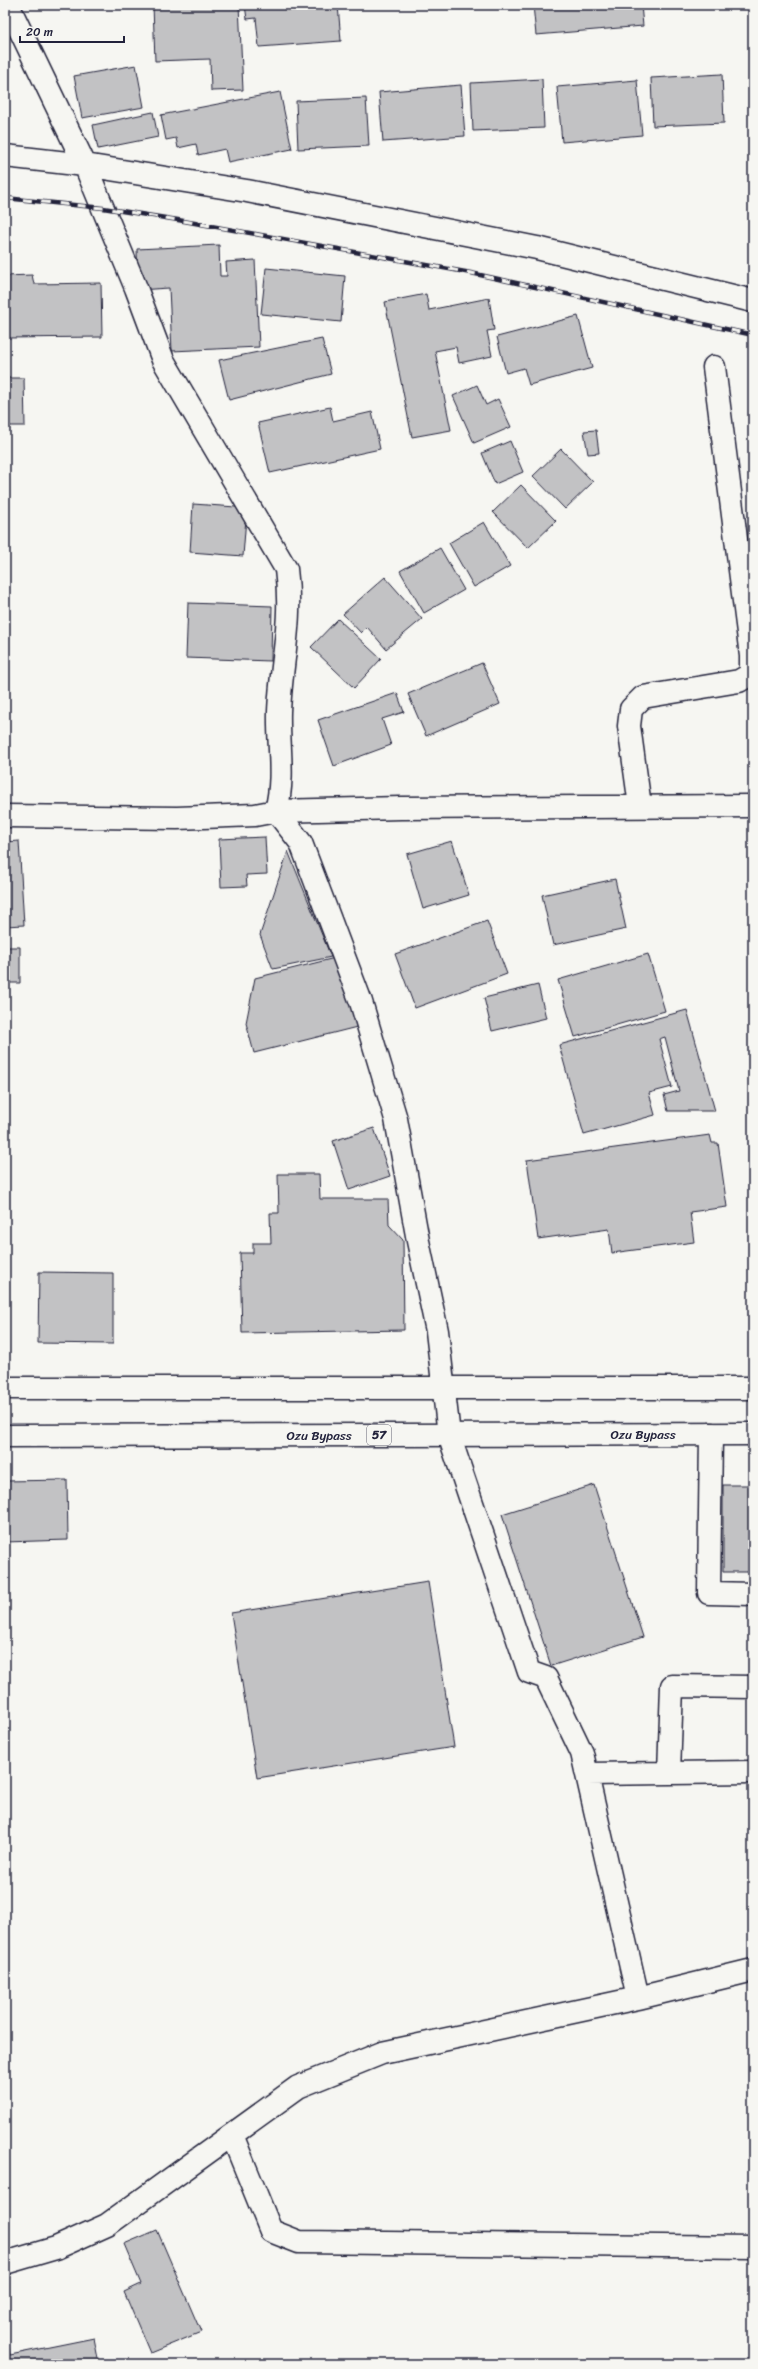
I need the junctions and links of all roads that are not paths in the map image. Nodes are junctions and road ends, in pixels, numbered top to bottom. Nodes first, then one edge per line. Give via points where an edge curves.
1 (8, 5) edge
2 (5, 156) edge
3 (85, 164) junction
4 (753, 301) edge
5 (714, 367) dead end
6 (640, 806) junction
7 (753, 806) edge
8 (276, 811) junction
9 (5, 816) edge
10 (5, 1388) edge
11 (753, 1388) edge
12 (445, 1389) junction
13 (711, 1434) junction
14 (753, 1434) edge
15 (450, 1435) junction
16 (5, 1436) edge
17 (753, 1594) edge
18 (753, 1687) edge
19 (753, 1772) edge
20 (669, 1773) junction
21 (587, 1774) junction
22 (753, 1970) edge
23 (638, 1998) junction
24 (232, 2135) junction
25 (753, 2247) edge
26 (5, 2263) edge

1 - 3 main road
2 - 3 main road
3 - 4 main road via 247,191 537,248
3 - 8 main road via 163,360 286,569 290,597 279,711 281,790
5 - 6 main road via 752,656 752,674 739,681 644,697 631,709 629,726
6 - 7 main road
6 - 8 main road
8 - 9 main road via 254,815 177,818
8 - 12 main road via 301,843 361,1002 396,1119 437,1331
10 - 12 main road
11 - 12 main road
12 - 15 main road
13 - 14 main road, Ozu Bypass / 57
13 - 15 main road, Ozu Bypass / 57
13 - 17 main road via 709,1593
15 - 16 main road, Ozu Bypass / 57
15 - 21 main road via 529,1672 546,1678 582,1753
18 - 20 main road via 672,1686
19 - 20 main road
20 - 21 main road
21 - 23 main road
22 - 23 main road
23 - 24 main road via 382,2053 298,2087
24 - 25 main road via 271,2231 300,2242
24 - 26 main road via 107,2225 56,2248

